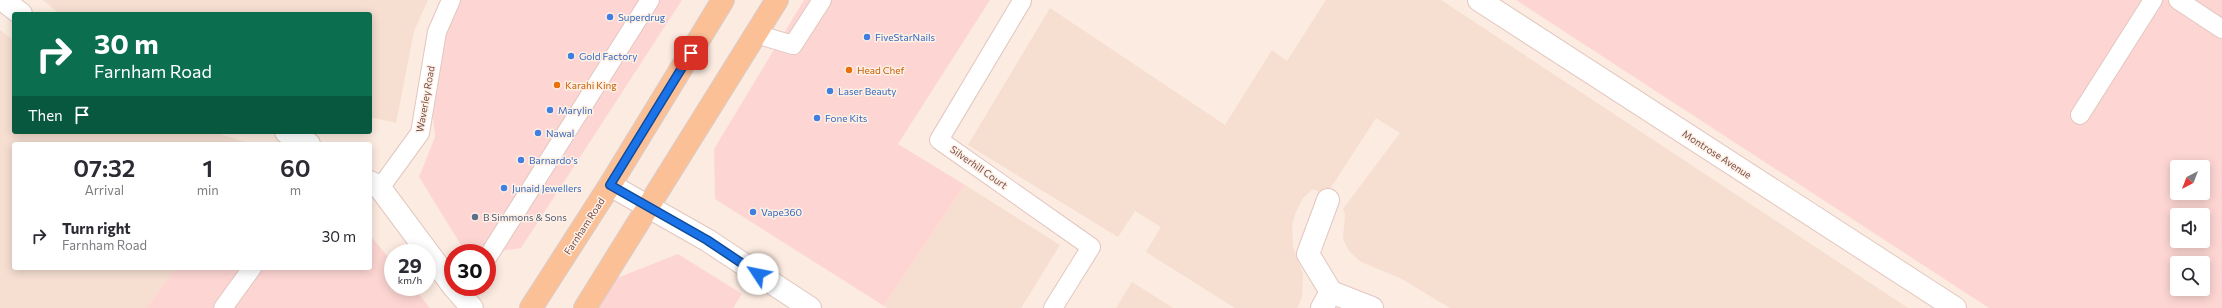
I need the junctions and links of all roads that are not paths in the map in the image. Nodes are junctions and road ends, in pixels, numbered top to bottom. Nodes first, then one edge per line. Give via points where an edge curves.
1 (3, 0) edge
2 (451, 0) edge
3 (650, 0) edge
4 (723, 0) edge
5 (777, 0) edge
6 (822, 0) edge
7 (1479, 0) edge
8 (2153, 0) edge
9 (2178, 0) edge
10 (1022, 1) edge
11 (18, 12) edge
12 (2222, 29) edge
13 (756, 34) junction
14 (2080, 115) dead end
15 (290, 134) edge
16 (305, 142) edge
17 (375, 185) edge
18 (610, 185) junction
19 (1328, 200) dead end
20 (646, 207) junction
21 (496, 244) edge
22 (251, 270) edge
23 (444, 274) edge
24 (1327, 300) edge
25 (223, 308) edge
26 (531, 308) edge
27 (584, 308) edge
28 (810, 308) edge
29 (1053, 308) edge
30 (1372, 308) edge
31 (1955, 308) edge

1 - 11 street
2 - 17 lane, Waverley Road via 437,32 420,134
3 - 21 lane
4 - 18 main road, Farnham Road
5 - 13 main road
6 - 13 lane via 793,45
7 - 31 street, Montrose Avenue
8 - 14 lane
9 - 12 lane
10 - 29 lane, Silverhill Court via 940,140 1091,247
13 - 20 main road
15 - 16 street
17 - 23 street
18 - 20 street
18 - 26 main road, Farnham Road
19 - 24 street via 1308,254
20 - 27 main road
20 - 28 street via 707,240
22 - 25 lane
24 - 30 street

